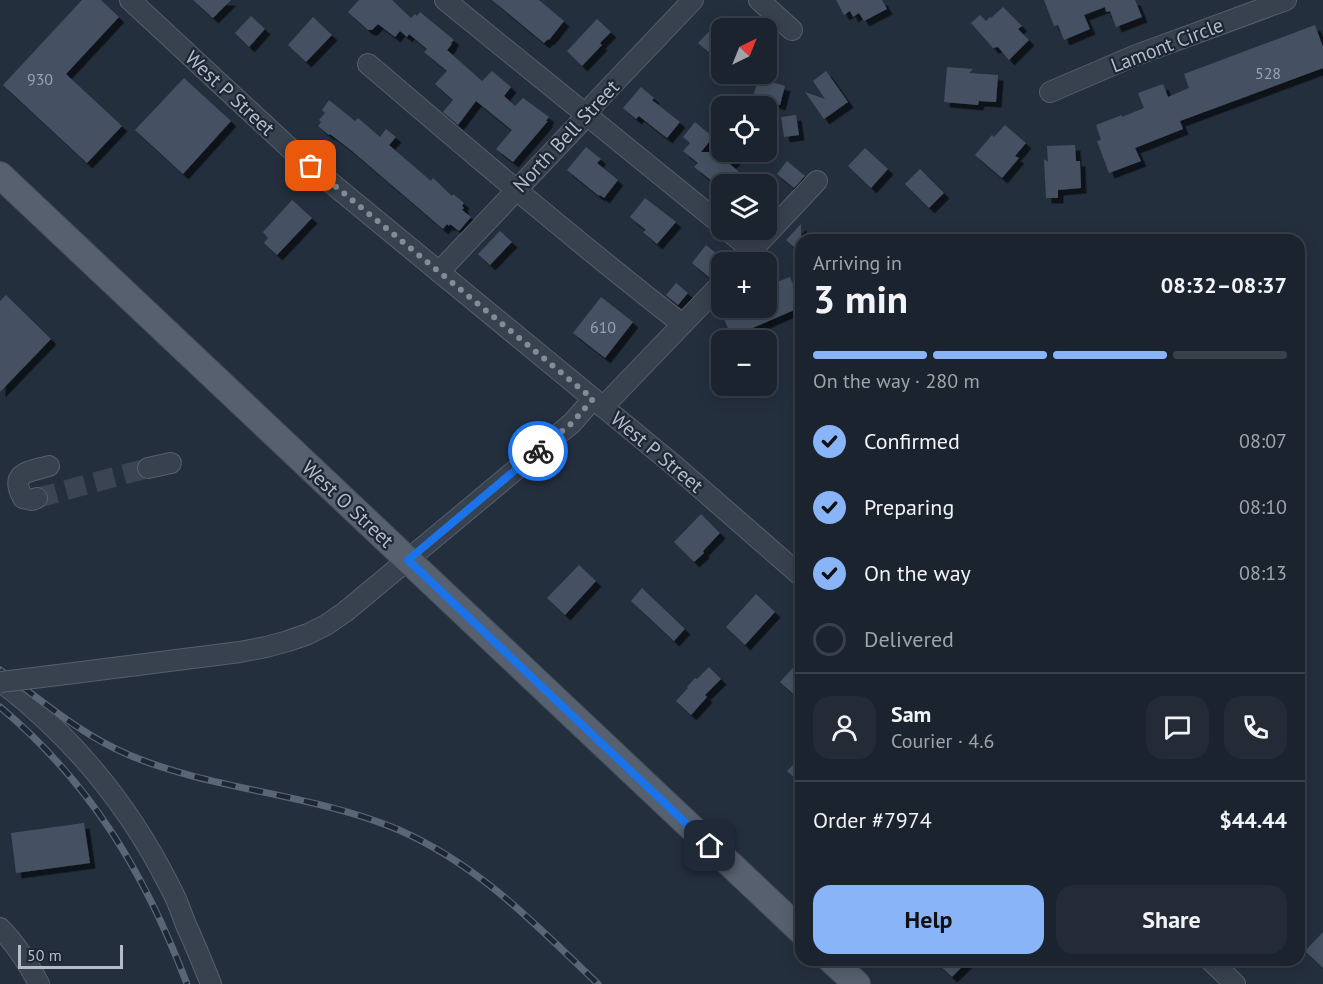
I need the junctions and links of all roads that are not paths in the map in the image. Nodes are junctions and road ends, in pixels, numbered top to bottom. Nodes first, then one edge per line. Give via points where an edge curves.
1 (130, 0) edge
2 (445, 0) edge
3 (693, 0) edge
4 (759, 0) edge
5 (1286, 0) edge
6 (792, 30) dead end
7 (368, 64) dead end
8 (1050, 92) dead end
9 (586, 114) junction
10 (0, 175) edge
11 (817, 181) dead end
12 (516, 190) junction
13 (711, 216) edge
14 (735, 240) edge
15 (744, 252) edge
16 (751, 252) edge
17 (439, 272) junction
18 (711, 294) edge
19 (682, 324) junction
20 (598, 403) junction
21 (171, 463) dead end
22 (49, 466) dead end
23 (147, 468) tunnel mouth
24 (37, 498) dead end
25 (408, 560) junction
26 (795, 571) edge
27 (0, 682) edge
28 (795, 925) edge
29 (4, 938) edge
30 (838, 966) edge
31 (1216, 966) edge
32 (39, 984) edge
33 (211, 984) edge
34 (857, 984) edge
35 (1235, 984) edge

1 - 17 street, West P Street via 296,154
2 - 9 street
3 - 9 street, North Bell Street
4 - 6 street
5 - 8 street, Lamont Circle via 1134,56
7 - 12 street
9 - 12 street, North Bell Street
9 - 13 street
10 - 25 main road, West O Street
11 - 16 street
12 - 17 street, North Bell Street
12 - 19 street
14 - 15 street
17 - 20 street, West P Street
18 - 19 street
19 - 20 street
20 - 25 street
20 - 26 street, West P Street
21 - 23 street
22 - 24 street via 22,474 18,480 23,498
25 - 27 street, bridge via 326,625 288,641 240,652
25 - 28 main road, West O Street
27 - 33 street via 84,758 126,812 171,888
29 - 32 street via 29,965
30 - 34 main road
31 - 35 street

